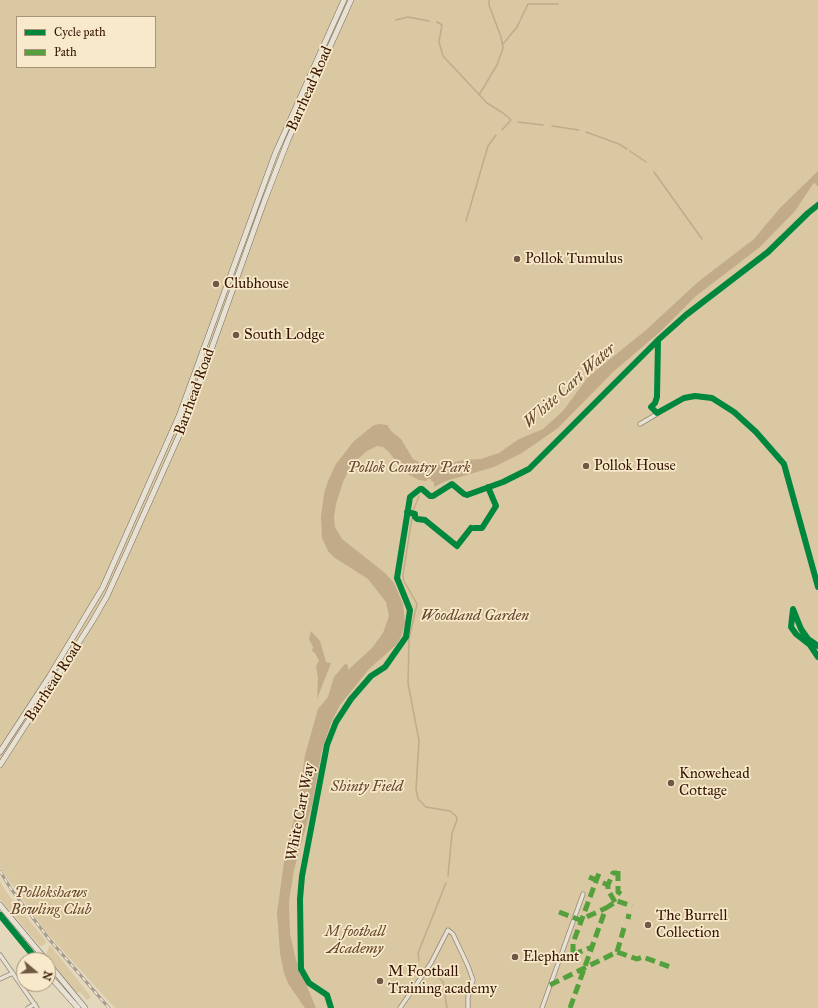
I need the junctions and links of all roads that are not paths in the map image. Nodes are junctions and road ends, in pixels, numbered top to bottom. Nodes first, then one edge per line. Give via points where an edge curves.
1 (344, 0) edge
2 (352, 0) edge
3 (339, 11) junction
4 (345, 14) junction
5 (640, 424) dead end
6 (121, 548) junction
7 (127, 552) junction
8 (818, 587) edge
9 (19, 723) junction
10 (25, 727) junction
11 (0, 752) edge
12 (0, 765) edge
13 (583, 894) dead end
14 (0, 905) edge
15 (0, 915) edge
16 (30, 952) edge
17 (39, 952) edge
18 (0, 954) edge
19 (13, 973) junction
20 (56, 973) edge
21 (0, 979) edge
22 (56, 983) edge
23 (36, 1006) edge
24 (28, 1008) edge
25 (78, 1008) edge
26 (85, 1008) edge
27 (400, 1008) edge
28 (468, 1008) edge
29 (542, 1008) edge

1 - 3 main road, Barrhead Road
2 - 4 main road, Barrhead Road
3 - 4 main road
3 - 6 main road, Barrhead Road via 275,154 186,396
4 - 7 main road, Barrhead Road via 288,140 186,420
5 - 8 street via 684,398 695,396 712,398 734,412 756,432 784,464
6 - 7 main road
6 - 9 main road, Barrhead Road via 89,614
7 - 10 main road, Barrhead Road via 100,608
9 - 10 main road
9 - 11 main road, Barrhead Road
10 - 12 main road, Barrhead Road
13 - 29 street
14 - 17 main road
15 - 16 main road
18 - 19 street
19 - 21 street
19 - 23 street
20 - 26 main road
22 - 25 main road
23 - 24 street
27 - 28 street via 431,963 448,930 473,980

